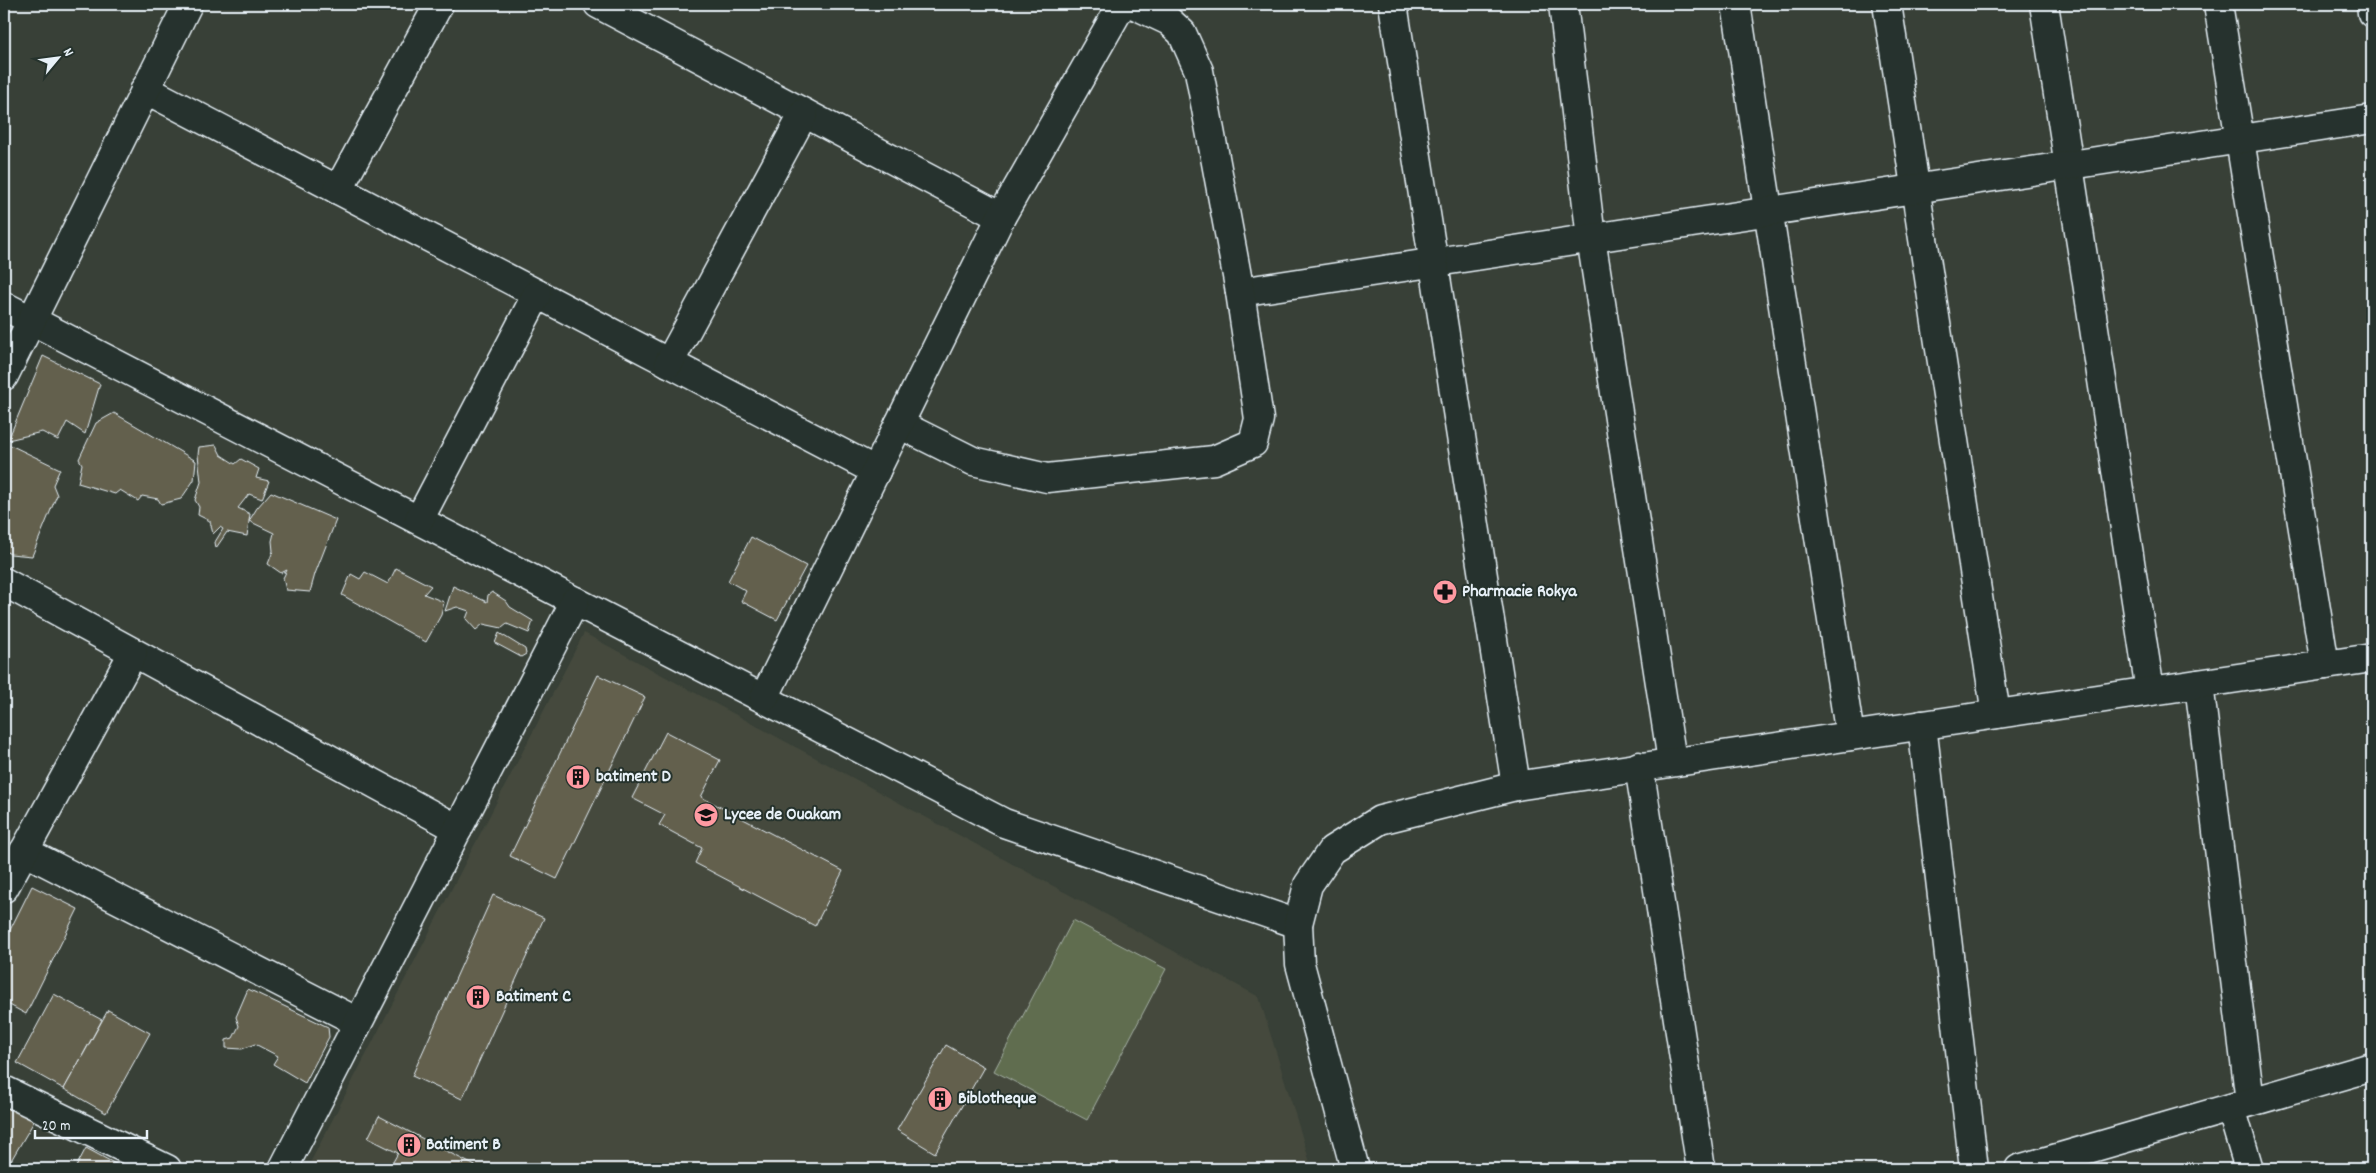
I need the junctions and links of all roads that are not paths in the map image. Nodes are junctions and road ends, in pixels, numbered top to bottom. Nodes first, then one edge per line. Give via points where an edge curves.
1 (188, 4) edge
2 (439, 4) edge
3 (598, 4) edge
4 (1122, 4) edge
5 (1133, 4) edge
6 (1393, 4) edge
7 (1563, 4) edge
8 (1736, 4) edge
9 (1887, 4) edge
10 (2044, 4) edge
11 (2218, 4) edge
12 (2371, 4) edge
13 (636, 13) edge
14 (2372, 13) edge
15 (145, 89) junction
16 (804, 113) junction
17 (2372, 119) edge
18 (2240, 139) junction
19 (2069, 166) junction
20 (1916, 189) junction
21 (338, 190) junction
22 (1768, 211) junction
23 (1000, 217) junction
24 (1591, 238) junction
25 (1434, 262) junction
26 (1240, 292) junction
27 (537, 294) junction
28 (4, 306) edge
29 (31, 320) junction
30 (669, 363) junction
31 (4, 376) edge
32 (898, 424) junction
33 (876, 471) junction
34 (419, 520) junction
35 (4, 582) edge
36 (575, 601) junction
37 (133, 653) junction
38 (2372, 658) edge
39 (2324, 665) junction
40 (2198, 684) junction
41 (2150, 691) junction
42 (764, 698) junction
43 (1996, 714) junction
44 (1922, 725) junction
45 (1850, 736) junction
46 (1672, 761) junction
47 (1639, 766) junction
48 (1516, 786) junction
49 (458, 829) junction
50 (24, 851) junction
51 (4, 888) edge
52 (1298, 924) junction
53 (358, 1022) junction
54 (2372, 1067) edge
55 (4, 1090) edge
56 (2241, 1105) junction
57 (167, 1169) edge
58 (283, 1169) edge
59 (1354, 1169) edge
60 (1701, 1169) edge
61 (1974, 1169) edge
62 (2019, 1169) edge
63 (2249, 1169) edge

1 - 15 street
2 - 21 street
3 - 13 street
4 - 23 street
5 - 26 street via 1168,21 1182,33 1199,71
6 - 25 street
7 - 24 street
8 - 22 street
9 - 20 street
10 - 19 street
11 - 18 street
12 - 14 street
13 - 16 street
15 - 21 street
15 - 29 street
16 - 23 street
16 - 30 street
17 - 18 street
18 - 19 street
18 - 39 street
19 - 20 street
19 - 41 street
20 - 22 street
20 - 43 street
21 - 27 street
22 - 24 street
22 - 45 street
23 - 32 street
24 - 25 street
24 - 46 street
25 - 26 street
25 - 48 street
26 - 32 street via 1259,419 1253,443 1214,460 1047,478 973,462
27 - 30 street
27 - 34 street
28 - 29 street
29 - 31 street
29 - 34 street
30 - 33 street
32 - 33 street
33 - 42 street
34 - 36 street
35 - 37 street
36 - 42 street
36 - 49 street
37 - 49 street
37 - 50 street
38 - 39 street
39 - 40 street
40 - 41 street
40 - 56 street
41 - 43 street
42 - 52 street via 1004,822
43 - 44 street
44 - 45 street
44 - 61 street
45 - 46 street
46 - 47 street
47 - 48 street
47 - 60 street
48 - 52 street via 1380,820 1332,850 1308,885
49 - 53 street
50 - 51 street
50 - 53 street
52 - 59 street via 1300,964
53 - 58 street
54 - 56 street
55 - 57 street
56 - 62 street
56 - 63 street

